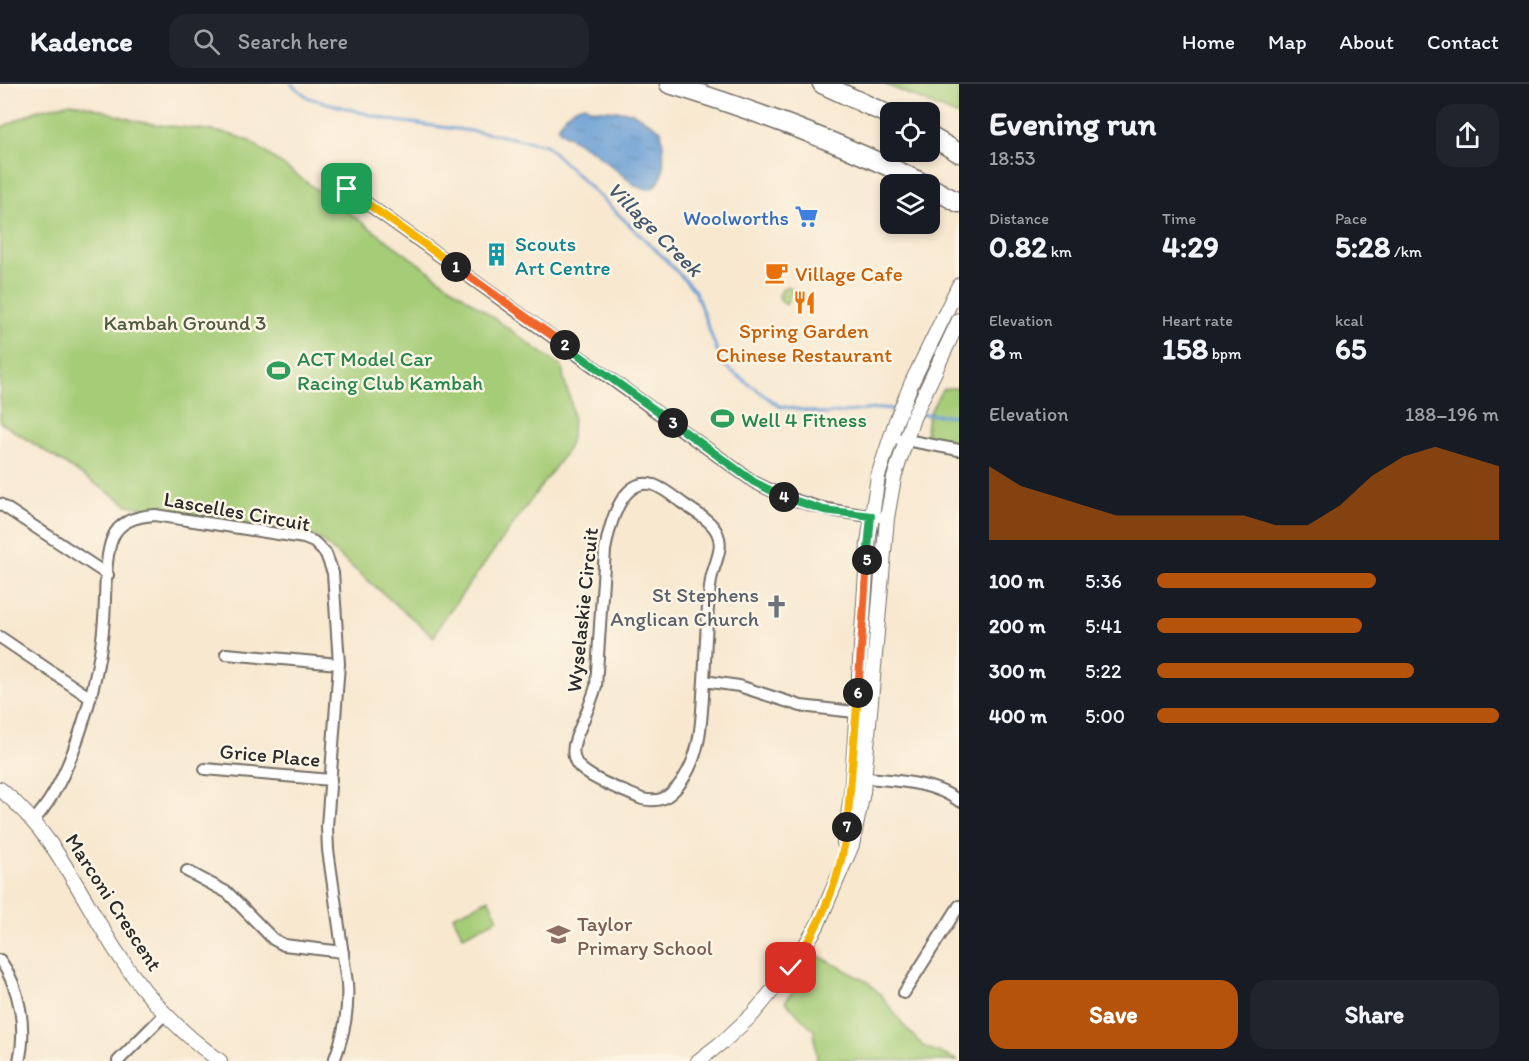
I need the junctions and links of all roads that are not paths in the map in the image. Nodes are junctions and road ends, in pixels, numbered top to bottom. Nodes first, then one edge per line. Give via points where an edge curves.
1 (669, 84) edge
2 (822, 84) edge
3 (880, 111) edge
4 (940, 139) edge
5 (940, 142) edge
6 (959, 142) edge
7 (959, 153) edge
8 (904, 174) edge
9 (347, 189) dead end
10 (940, 192) edge
11 (940, 195) edge
12 (959, 203) edge
13 (959, 216) edge
14 (959, 285) edge
15 (959, 320) edge
16 (890, 437) junction
17 (905, 440) junction
18 (959, 450) edge
19 (0, 504) edge
20 (871, 516) junction
21 (887, 518) junction
22 (108, 575) junction
23 (0, 638) edge
24 (226, 654) dead end
25 (339, 664) junction
26 (704, 681) junction
27 (90, 697) junction
28 (863, 713) junction
29 (205, 769) dead end
30 (858, 777) junction
31 (331, 780) junction
32 (0, 789) edge
33 (958, 799) edge
34 (33, 821) junction
35 (187, 871) dead end
36 (959, 906) edge
37 (343, 952) junction
38 (0, 960) edge
39 (904, 993) dead end
40 (165, 1014) junction
41 (19, 1061) edge
42 (118, 1061) edge
43 (220, 1061) edge
44 (334, 1061) edge
45 (698, 1061) edge

1 - 8 highway via 848,148
2 - 3 highway
4 - 6 highway
5 - 7 highway
9 - 20 street via 754,482 824,510
10 - 12 highway
11 - 13 highway
14 - 16 street
15 - 17 street
16 - 17 street
16 - 20 street
17 - 18 street
17 - 21 street
19 - 22 street
20 - 21 street
20 - 28 street
21 - 28 street
22 - 25 street, Lascelles Circuit via 113,536 125,523 142,516 304,538 318,546 331,563
22 - 27 street, Lascelles Circuit
23 - 27 street
24 - 25 street
25 - 31 street, Lascelles Circuit
26 - 26 street, Wyselaskie Circuit via 697,754 669,796 661,800 642,799 585,772 577,764 573,750 596,686 609,530 628,491 639,485 663,489 709,522 719,538 711,579
26 - 28 street via 739,686 801,706
27 - 34 street, Lascelles Circuit via 62,779
28 - 30 street
29 - 31 street, Grice Place
30 - 33 street via 927,786
30 - 45 street via 858,820 852,845 817,926 791,968 753,1014
31 - 37 street, Lascelles Circuit via 328,850
32 - 34 street, Marconi Crescent
34 - 40 street, Marconi Crescent via 58,852 133,976
35 - 37 street via 228,893 273,939 284,945
36 - 39 street
37 - 44 street, Lascelles Circuit via 348,1004
38 - 41 street via 20,1012
40 - 42 street
40 - 43 street, Marconi Crescent

